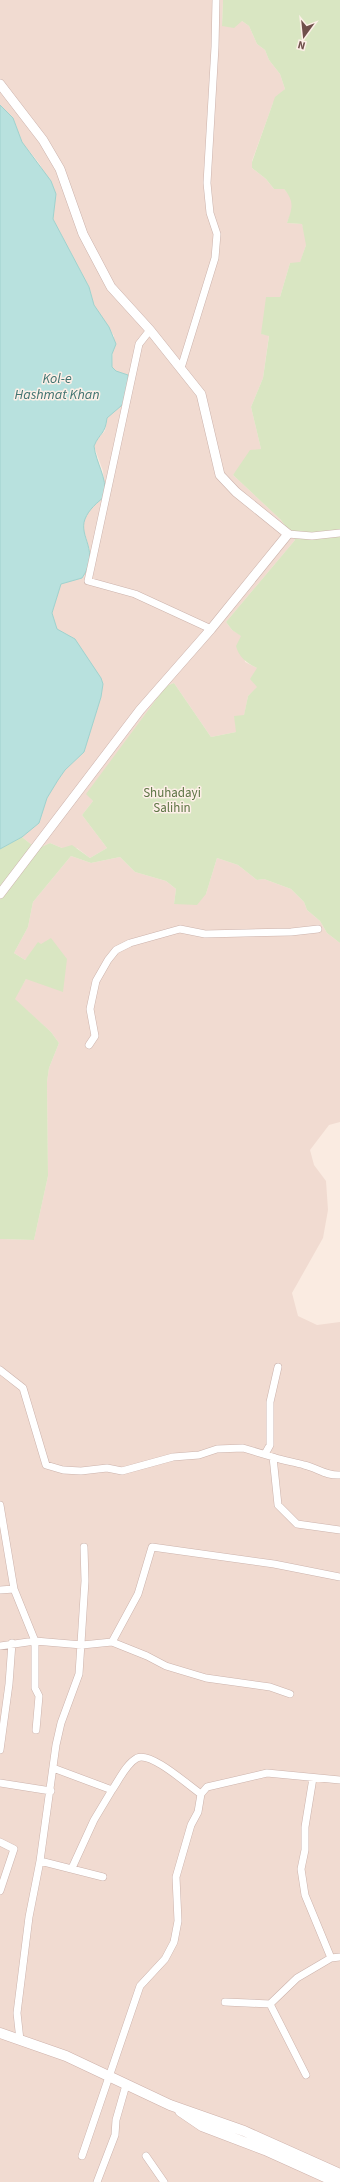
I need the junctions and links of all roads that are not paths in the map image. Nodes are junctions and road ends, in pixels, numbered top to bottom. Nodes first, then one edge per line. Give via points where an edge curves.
1 (216, 0) edge
2 (0, 84) edge
3 (150, 330) junction
4 (181, 368) junction
5 (340, 533) edge
6 (288, 534) junction
7 (211, 629) junction
8 (0, 894) edge
9 (318, 928) dead end
10 (89, 1045) dead end
11 (278, 1367) dead end
12 (0, 1370) edge
13 (265, 1454) junction
14 (273, 1457) junction
15 (340, 1475) edge
16 (0, 1505) edge
17 (340, 1530) edge
18 (84, 1547) dead end
19 (340, 1578) edge
20 (14, 1589) junction
21 (0, 1590) edge
22 (35, 1642) junction
23 (112, 1642) junction
24 (12, 1643) junction
25 (82, 1645) junction
26 (0, 1646) edge
27 (290, 1694) dead end
28 (36, 1730) dead end
29 (1, 1735) edge
30 (0, 1750) edge
31 (53, 1768) junction
32 (313, 1778) junction
33 (340, 1780) edge
34 (0, 1783) edge
35 (112, 1790) junction
36 (51, 1791) junction
37 (201, 1794) junction
38 (0, 1842) edge
39 (40, 1861) junction
40 (72, 1868) junction
41 (103, 1877) dead end
42 (0, 1891) edge
43 (340, 1957) edge
44 (331, 1958) junction
45 (225, 2002) dead end
46 (270, 2004) junction
47 (0, 2035) edge
48 (20, 2040) junction
49 (306, 2075) dead end
50 (111, 2077) junction
51 (126, 2085) junction
52 (170, 2104) junction
53 (82, 2156) dead end
54 (146, 2156) dead end
55 (340, 2174) edge
56 (97, 2182) edge
57 (164, 2182) edge
58 (336, 2182) edge

1 - 4 street via 207,183 210,213 217,234 215,258
2 - 3 street via 43,140 60,168 83,234 111,287
3 - 4 street
3 - 7 street via 139,344 88,581 134,594
4 - 6 street via 201,394 220,475 236,492
5 - 6 street via 312,536
6 - 7 street
7 - 8 street via 140,710
9 - 10 street via 291,932 205,934 180,929 130,943 116,950 96,981 90,1009 95,1036
11 - 13 street via 270,1402 270,1445
12 - 13 street via 23,1388 46,1465 63,1470 107,1468 122,1471 173,1456 198,1455 217,1449 243,1448
13 - 14 street
14 - 15 street via 292,1464 305,1465 323,1474
14 - 17 street via 278,1505 286,1514 297,1524
16 - 20 street
18 - 25 street
19 - 23 street via 274,1564 152,1547 138,1594
20 - 21 street
20 - 22 street
22 - 24 street
22 - 25 street
22 - 28 street via 35,1688 39,1696
23 - 25 street
23 - 27 street via 166,1666 206,1678 270,1687
24 - 26 street
24 - 29 street
25 - 31 street via 79,1674 61,1723
29 - 30 street
31 - 35 street
31 - 36 street
32 - 33 street
32 - 37 street via 266,1774 207,1787
32 - 44 street via 301,1868 305,1895
34 - 36 street
35 - 37 street via 130,1764 138,1757 146,1757 169,1769
35 - 40 street via 94,1820
36 - 39 street
37 - 50 street via 198,1812 191,1825 176,1877 178,1921 174,1942 165,1959 140,1986
38 - 42 street via 14,1849
39 - 40 street
39 - 48 street via 29,1918 17,2013
40 - 41 street
43 - 44 street
44 - 46 street via 298,1978
45 - 46 street
46 - 49 street
47 - 48 main road
48 - 50 main road via 66,2056
50 - 51 main road
50 - 53 street
51 - 52 main road
51 - 56 street via 114,2135
52 - 55 main road via 244,2131
52 - 58 main road via 202,2126 265,2150
54 - 57 street

